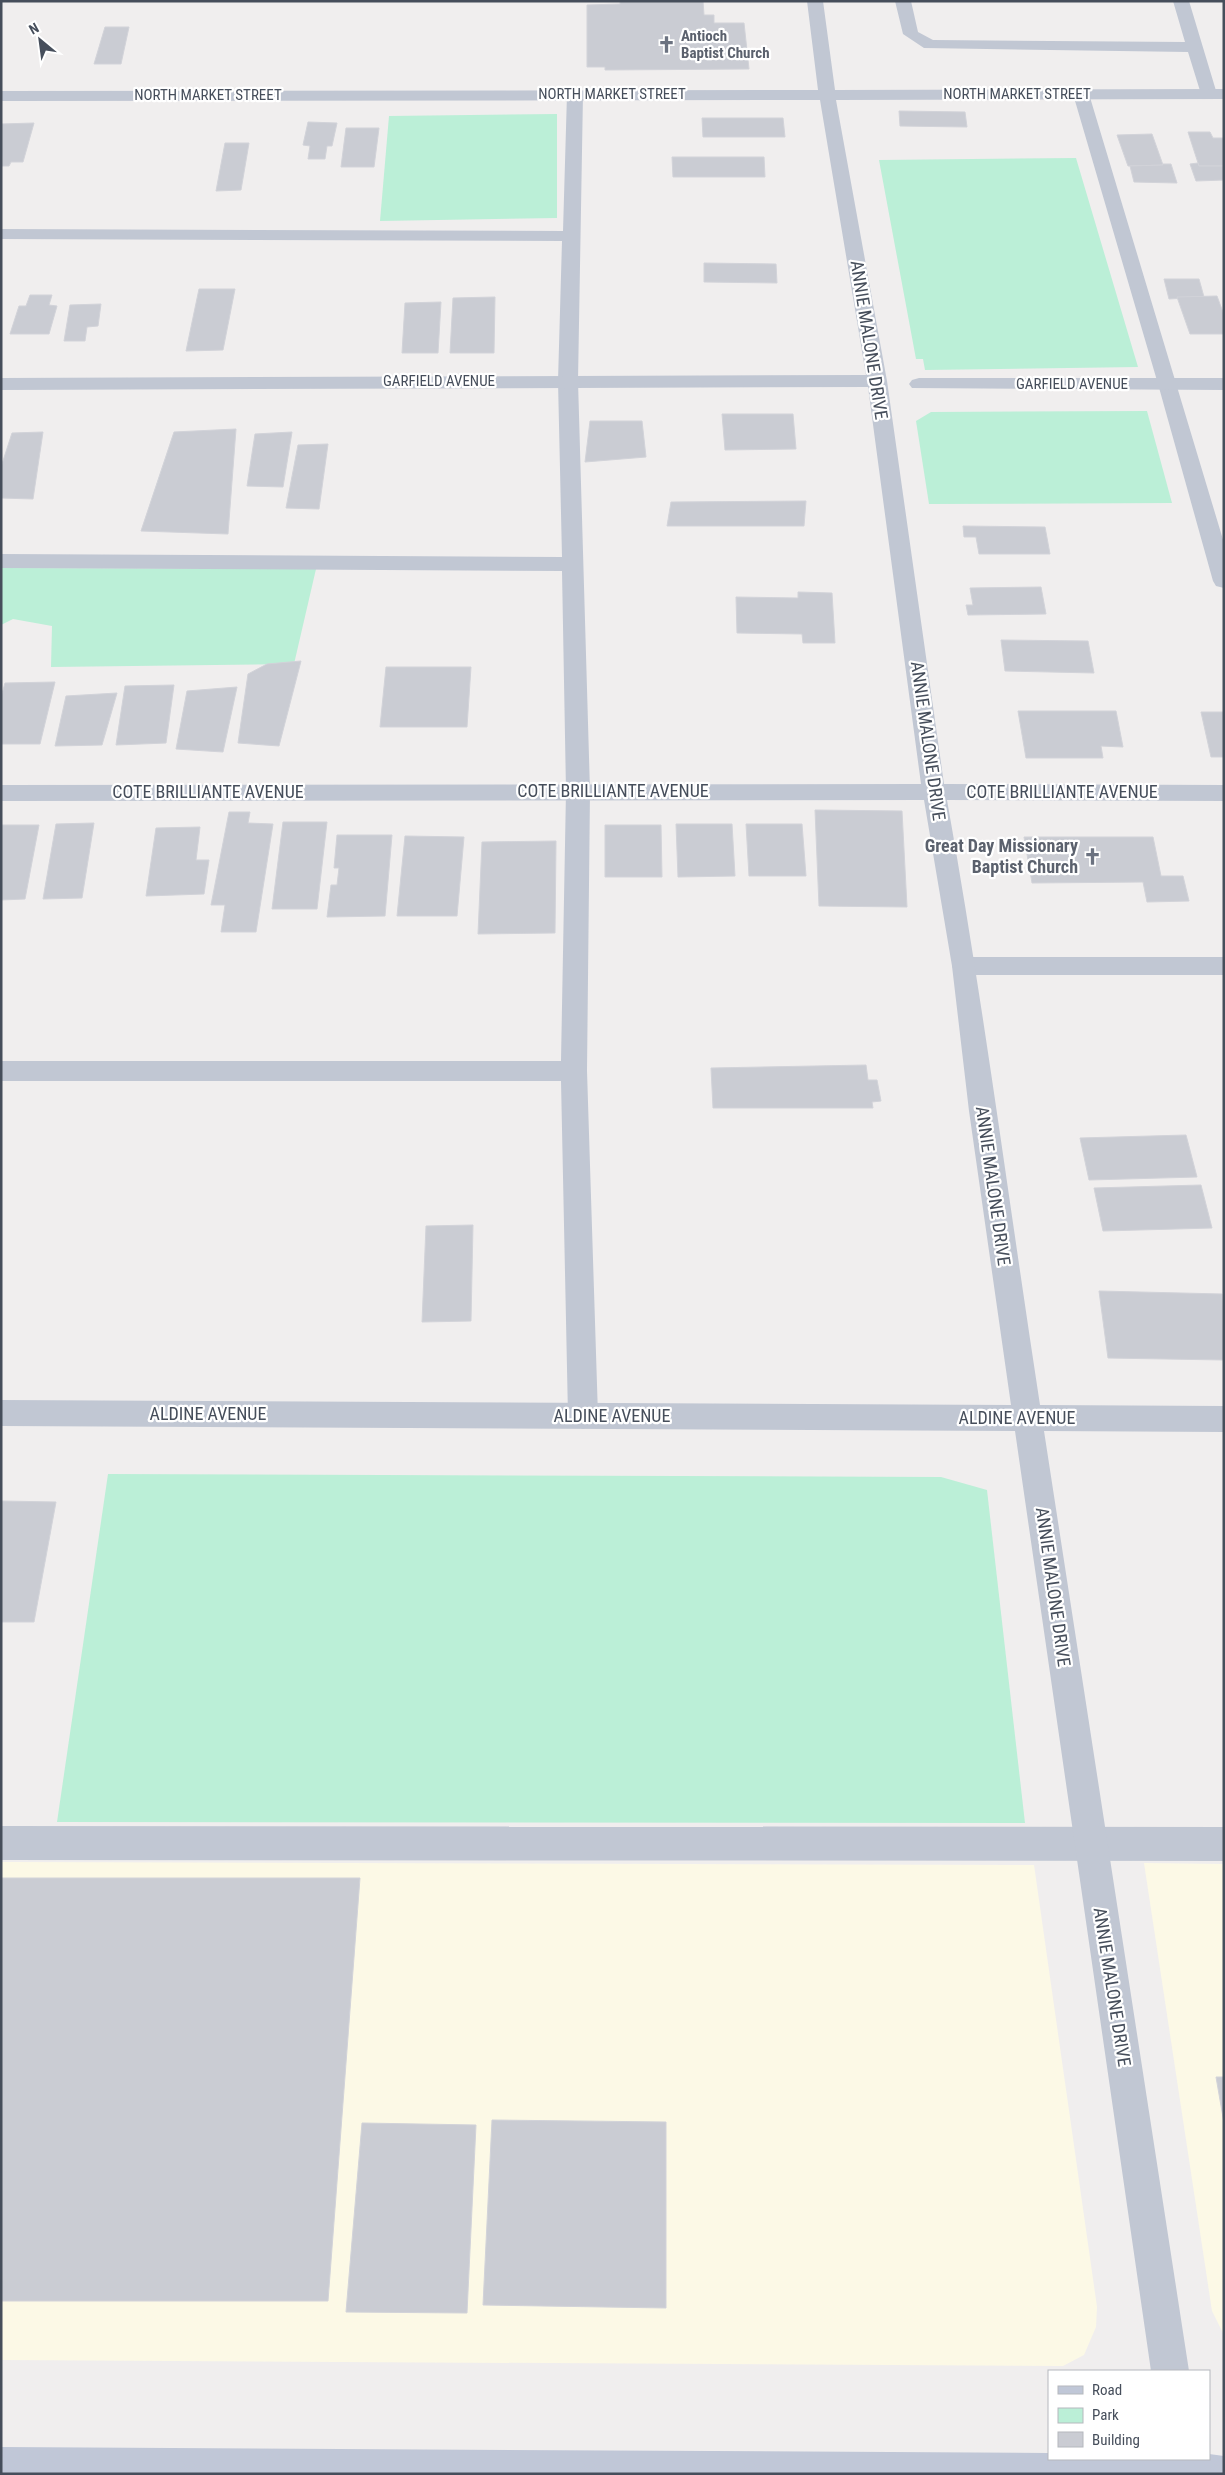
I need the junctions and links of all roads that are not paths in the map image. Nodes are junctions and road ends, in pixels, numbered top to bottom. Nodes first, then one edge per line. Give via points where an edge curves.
1 (814, 1) edge
2 (903, 1) edge
3 (1181, 1) edge
4 (1195, 48) junction
5 (575, 94) junction
6 (828, 94) junction
7 (1081, 94) junction
8 (1216, 94) edge
9 (1, 96) edge
10 (1, 234) edge
11 (570, 236) junction
12 (568, 381) junction
13 (877, 381) junction
14 (1, 384) edge
15 (919, 384) dead end
16 (1168, 384) junction
17 (1224, 384) edge
18 (1, 562) edge
19 (573, 564) junction
20 (1223, 578) edge
21 (578, 791) junction
22 (934, 792) junction
23 (1, 793) edge
24 (1224, 793) edge
25 (964, 966) junction
26 (1224, 966) edge
27 (1, 1071) edge
28 (574, 1071) junction
29 (1, 1413) edge
30 (583, 1416) junction
31 (1028, 1418) junction
32 (1224, 1419) edge
33 (1, 1842) edge
34 (1091, 1844) junction
35 (1224, 1844) edge
36 (1170, 2370) edge
37 (1182, 2460) edge
38 (1, 2468) edge
39 (1184, 2474) edge
40 (1221, 2474) edge

1 - 6 street, ANNIE MALONE DRIVE
2 - 4 street via 911,34 930,45
3 - 4 street
4 - 8 street
5 - 6 street, NORTH MARKET STREET
5 - 9 street, NORTH MARKET STREET
5 - 11 street
6 - 7 street, NORTH MARKET STREET
6 - 13 street, ANNIE MALONE DRIVE
7 - 8 street, NORTH MARKET STREET
7 - 16 street
10 - 11 street
11 - 12 street
12 - 13 street, GARFIELD AVENUE
12 - 14 street, GARFIELD AVENUE
12 - 19 street
13 - 22 street, ANNIE MALONE DRIVE
15 - 16 street, GARFIELD AVENUE
16 - 17 street, GARFIELD AVENUE
16 - 20 street
18 - 19 street
19 - 21 street
21 - 22 street, COTE BRILLIANTE AVENUE
21 - 23 street, COTE BRILLIANTE AVENUE
21 - 28 street
22 - 24 street, COTE BRILLIANTE AVENUE
22 - 25 street, ANNIE MALONE DRIVE
25 - 26 street
25 - 31 street, ANNIE MALONE DRIVE via 982,1111
27 - 28 street
28 - 30 street
29 - 30 street, ALDINE AVENUE
30 - 31 street, ALDINE AVENUE
31 - 32 street, ALDINE AVENUE
31 - 34 street, ANNIE MALONE DRIVE
33 - 34 street
34 - 35 street
34 - 36 street, ANNIE MALONE DRIVE
37 - 39 street
38 - 39 main road
39 - 40 main road

